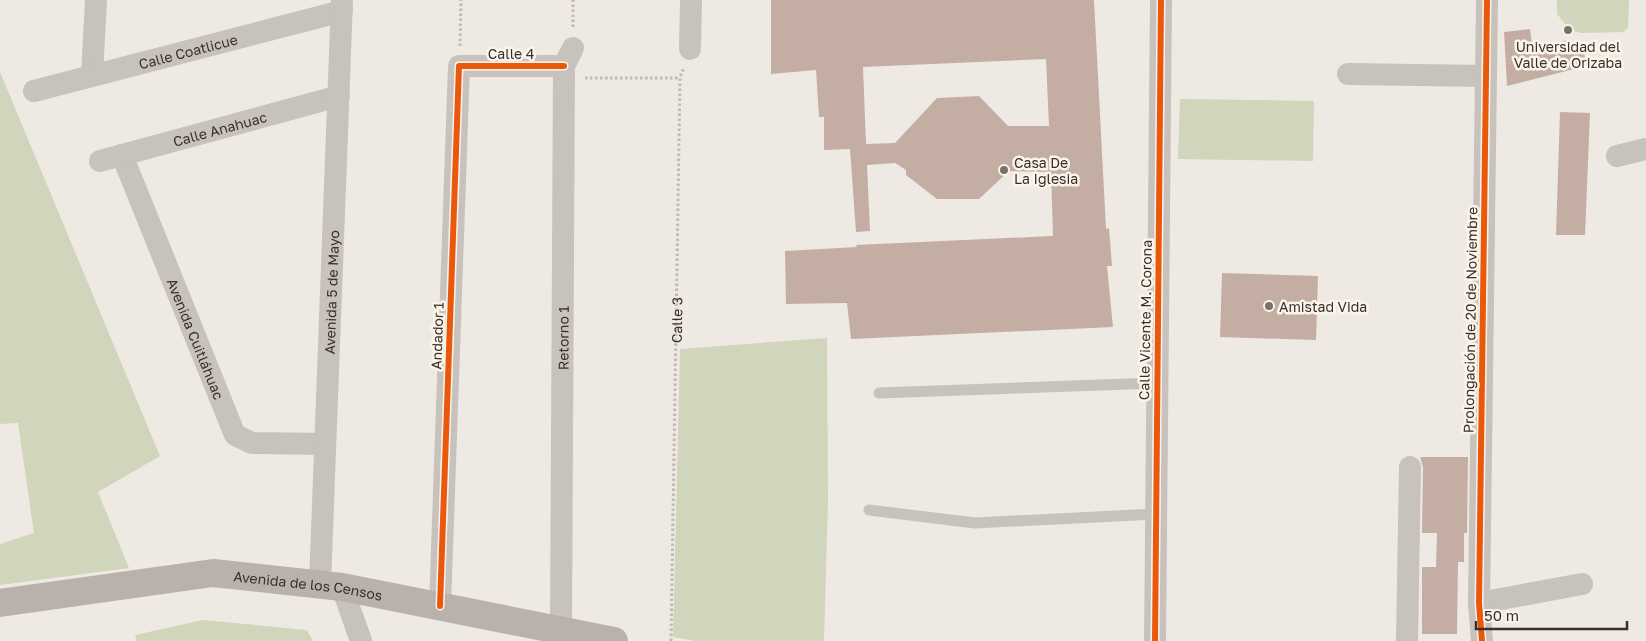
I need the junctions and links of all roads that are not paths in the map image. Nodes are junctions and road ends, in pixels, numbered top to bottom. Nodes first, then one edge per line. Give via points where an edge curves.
1 (96, 0) edge
2 (691, 0) edge
3 (1161, 0) edge
4 (1487, 0) edge
5 (342, 5) edge
6 (690, 49) road end
7 (567, 64) joint
8 (459, 66) joint
9 (1348, 74) dead end
10 (92, 75) junction
11 (1486, 76) junction
12 (34, 91) dead end
13 (339, 96) junction
14 (1646, 149) edge
15 (122, 155) junction
16 (1617, 156) dead end
17 (100, 161) dead end
18 (1157, 383) junction
19 (879, 393) dead end
20 (325, 444) junction
21 (1410, 467) dead end
22 (869, 510) dead end
23 (1156, 514) junction
24 (1582, 584) dead end
25 (331, 586) junction
26 (0, 603) edge
27 (1478, 604) junction
28 (440, 606) junction
29 (561, 629) junction
30 (361, 641) edge
31 (614, 641) edge
32 (1155, 641) edge
33 (1407, 641) edge
34 (1482, 641) edge

1 - 10 street
2 - 6 street
3 - 18 street, Calle Vicente M. Corona
4 - 11 street, Prolongación de 20 de Noviembre
5 - 10 street, Calle Coatlicue
5 - 13 street, Avenida 5 de Mayo
7 - 8 street, Calle 4
7 - 29 street, Retorno 1
8 - 28 street, Andador 1
9 - 11 street
10 - 12 street, Calle Coatlicue
11 - 27 street, Prolongación de 20 de Noviembre
13 - 15 street, Calle Anahuac
13 - 20 street, Avenida 5 de Mayo
14 - 16 street
15 - 17 street, Calle Anahuac
15 - 20 street, Avenida Cuitláhuac via 235,435 252,443
18 - 19 lane
18 - 23 street, Calle Vicente M. Corona
20 - 25 street, Avenida 5 de Mayo
21 - 33 street
22 - 23 lane via 975,523
23 - 32 street, Calle Vicente M. Corona
24 - 27 street
25 - 26 street, Avenida de los Censos via 212,573
25 - 28 street, Avenida de los Censos
25 - 30 street
27 - 34 street, Prolongación de 20 de Noviembre
28 - 29 street, Avenida de los Censos
29 - 31 street, Avenida de los Censos

